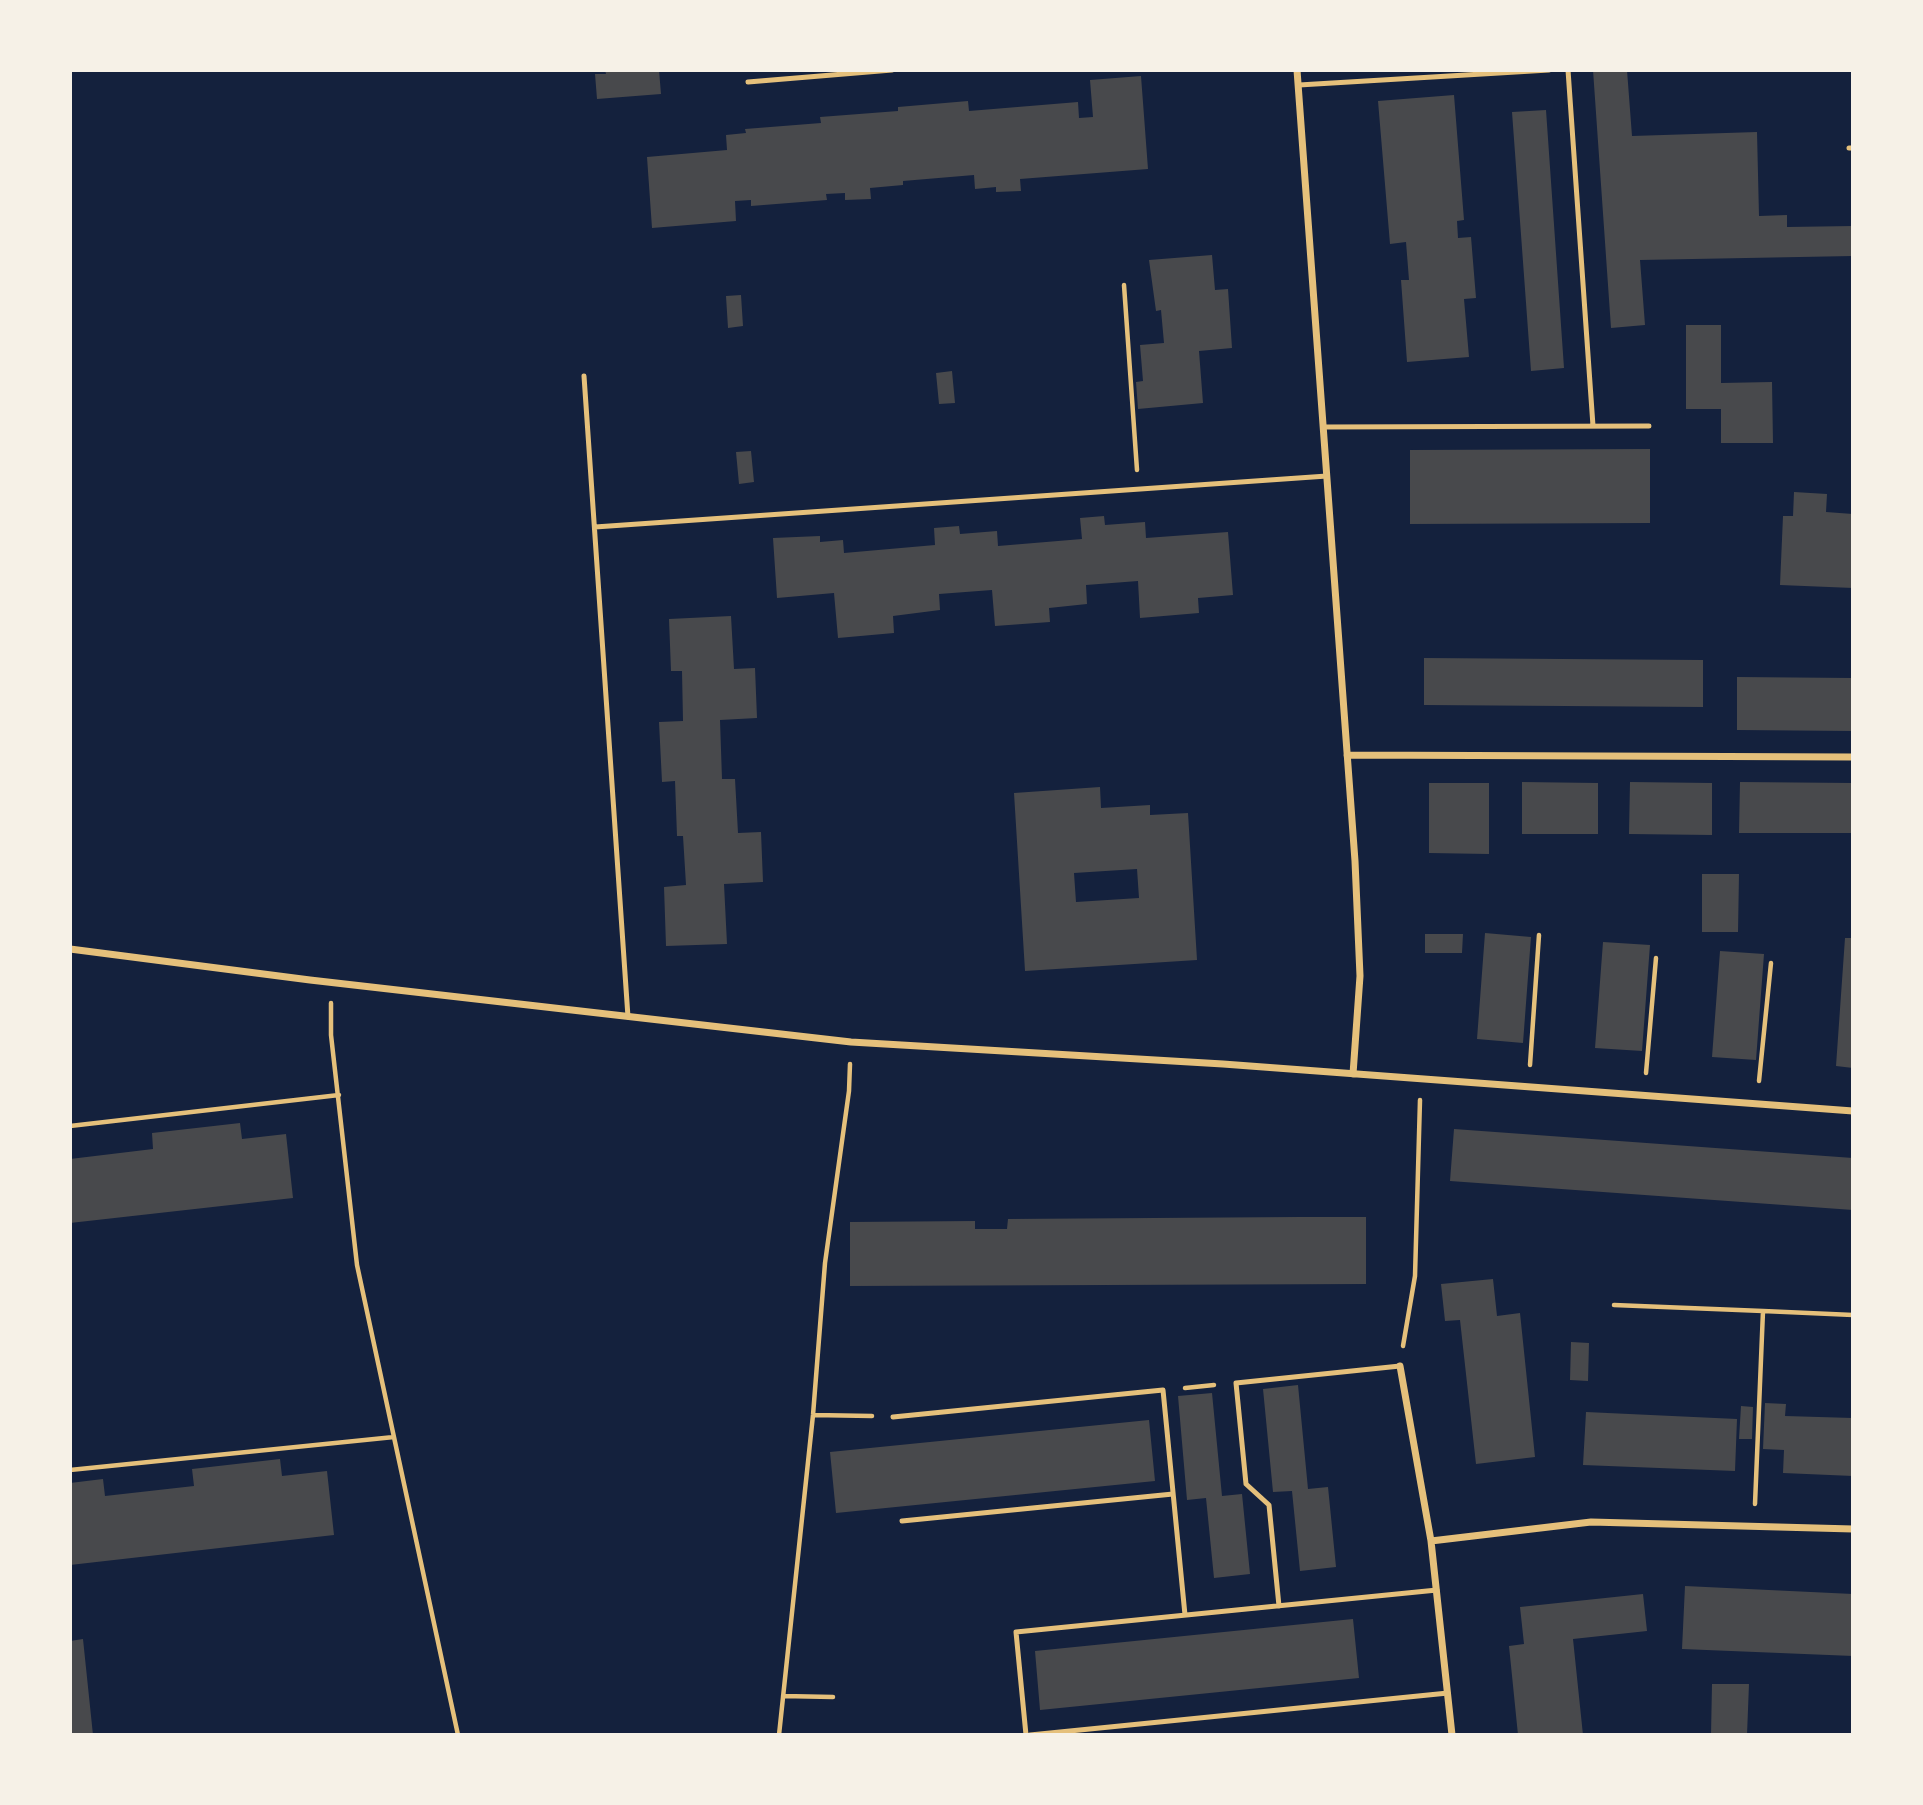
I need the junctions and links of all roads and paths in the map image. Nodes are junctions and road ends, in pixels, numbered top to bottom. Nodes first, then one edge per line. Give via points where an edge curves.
1 (892, 70) edge
2 (1297, 70) edge
3 (1549, 70) edge
4 (1568, 70) edge
5 (748, 82) dead end
6 (1298, 85) junction
7 (1125, 285) dead end
8 (584, 376) dead end
9 (1593, 426) junction
10 (1649, 426) dead end
11 (1324, 427) junction
12 (1327, 476) junction
13 (1138, 489) junction
14 (595, 527) junction
15 (1347, 755) junction
16 (1853, 757) edge
17 (1539, 935) dead end
18 (70, 949) edge
19 (1656, 958) dead end
20 (1771, 963) dead end
21 (331, 983) junction
22 (628, 1017) junction
23 (851, 1042) junction
24 (1353, 1074) junction
25 (1421, 1079) junction
26 (1528, 1086) junction
27 (339, 1095) junction
28 (1644, 1095) junction
29 (1757, 1104) junction
30 (1853, 1111) edge
31 (70, 1126) edge
32 (1614, 1305) dead end
33 (1763, 1311) junction
34 (1853, 1315) edge
35 (1400, 1366) junction
36 (1236, 1382) junction
37 (1163, 1390) junction
38 (813, 1415) junction
39 (893, 1417) joint
40 (394, 1437) junction
41 (70, 1470) edge
42 (1173, 1494) junction
43 (901, 1521) dead end
44 (1754, 1526) junction
45 (1853, 1529) edge
46 (1431, 1541) junction
47 (1437, 1590) junction
48 (1279, 1606) junction
49 (1185, 1615) junction
50 (1448, 1693) junction
51 (783, 1696) junction
52 (833, 1697) dead end
53 (458, 1735) edge
54 (779, 1735) edge
55 (1028, 1735) edge
56 (1452, 1735) edge

1 - 5 lane
2 - 6 street
3 - 6 lane
4 - 9 lane
6 - 11 street
7 - 13 path
8 - 14 lane
9 - 10 lane
9 - 11 lane
11 - 12 street
12 - 13 lane
12 - 15 street
13 - 14 lane
14 - 22 lane
15 - 16 street
15 - 24 street via 1360,976
17 - 26 path
18 - 21 street
19 - 28 path
20 - 29 path
21 - 22 street
21 - 27 path via 331,1035
22 - 23 street
23 - 24 street
23 - 38 path
24 - 25 street
25 - 26 street
25 - 35 path via 1415,1276
26 - 28 street
27 - 31 path
27 - 40 path via 357,1265
28 - 29 street
29 - 30 street
32 - 33 path
33 - 34 path
33 - 44 path
35 - 36 lane
35 - 46 street
36 - 37 path
36 - 48 lane via 1246,1484 1269,1505
37 - 39 lane
37 - 42 lane
38 - 39 path
38 - 51 path
40 - 41 path
40 - 53 path
42 - 43 lane
42 - 49 lane
44 - 45 street
44 - 46 street via 1591,1522
46 - 47 street
47 - 48 lane
47 - 50 street
48 - 49 lane
49 - 55 lane via 1016,1632
50 - 55 lane
50 - 56 street
51 - 52 path
51 - 54 path

